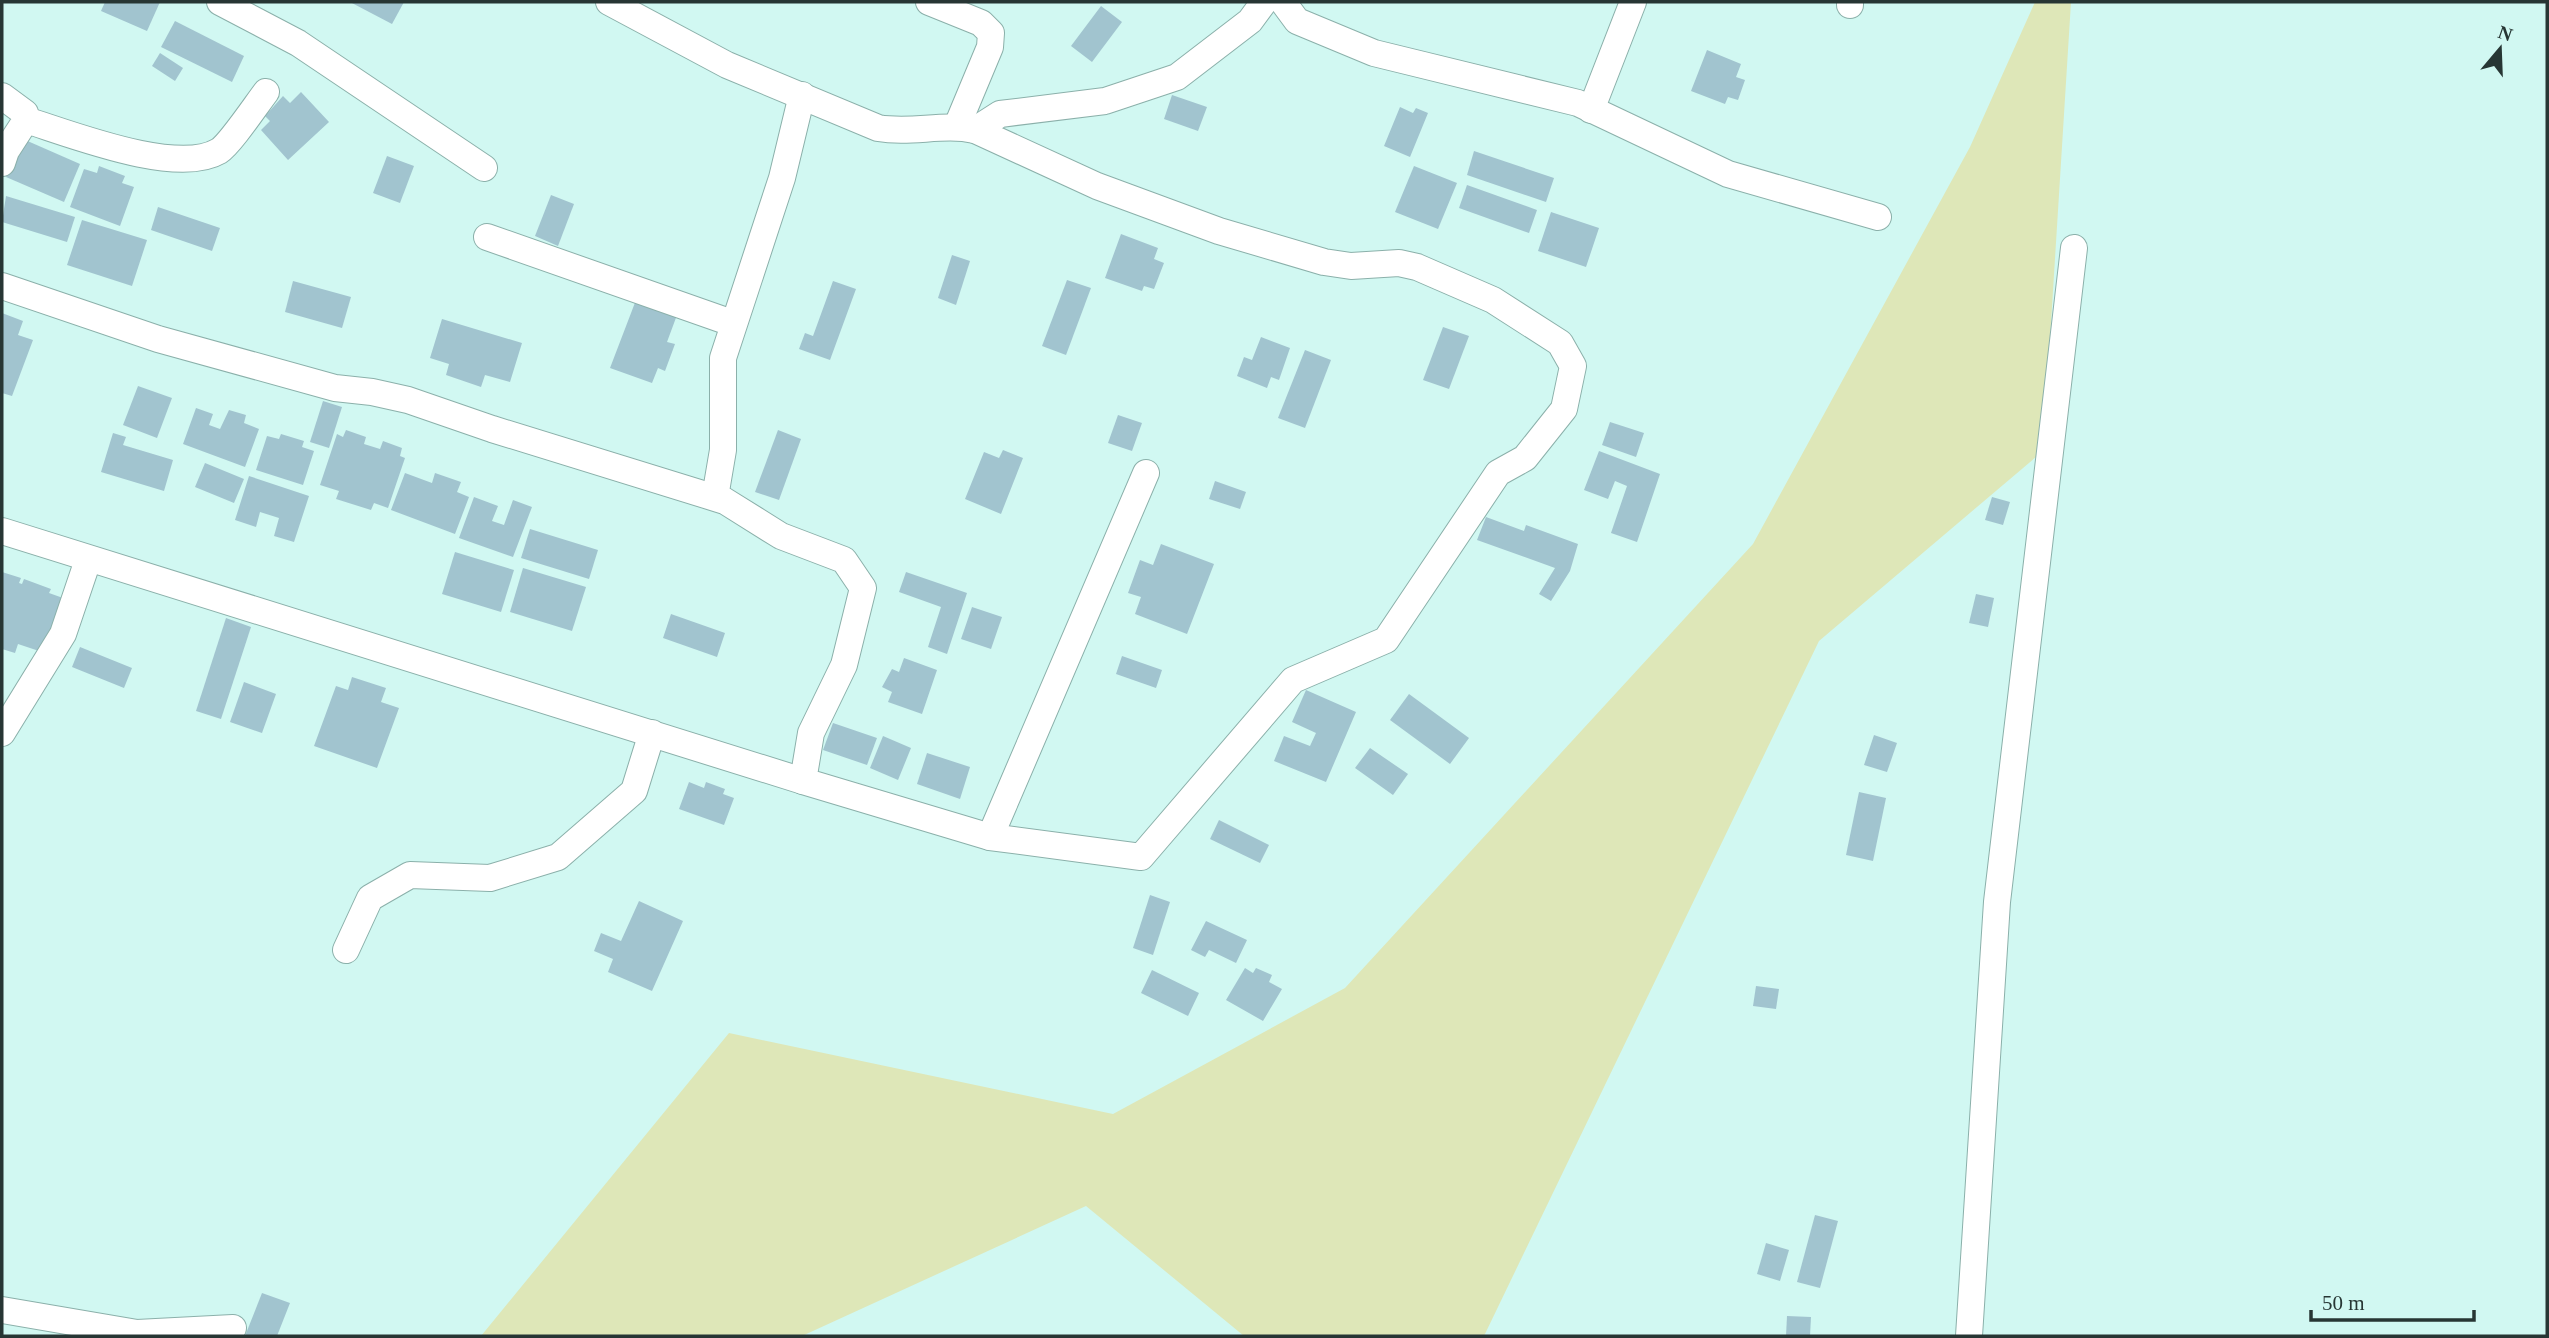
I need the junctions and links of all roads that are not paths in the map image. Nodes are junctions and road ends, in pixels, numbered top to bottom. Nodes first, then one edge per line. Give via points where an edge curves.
1 (220, 2) edge
2 (609, 2) edge
3 (929, 2) edge
4 (1264, 2) edge
5 (1283, 2) edge
6 (1633, 2) edge
7 (266, 92) dead end
8 (803, 95) junction
9 (2, 96) edge
10 (1591, 110) junction
11 (26, 120) junction
12 (966, 128) junction
13 (2, 163) edge
14 (484, 167) dead end
15 (1878, 217) dead end
16 (487, 237) dead end
17 (2074, 248) dead end
18 (2, 286) edge
19 (732, 323) junction
20 (1146, 472) dead end
21 (715, 497) junction
22 (2, 531) edge
23 (88, 560) junction
24 (2, 733) edge
25 (652, 733) junction
26 (803, 781) junction
27 (990, 837) junction
28 (346, 950) dead end
29 (2, 1310) edge
30 (233, 1328) dead end
31 (1969, 1336) edge

1 - 14 street via 298,43
2 - 8 street via 727,65
3 - 12 street via 981,23 991,33
4 - 12 street via 1250,21 1177,77 1105,100 1000,114
5 - 10 street via 1297,21 1374,53
6 - 10 street
7 - 11 street via 219,151 184,161 149,156
8 - 12 street via 878,128 901,132
8 - 19 street via 782,178
9 - 11 street via 25,113
10 - 15 street via 1728,174
11 - 13 street
12 - 27 street via 1097,186 1219,231 1324,262 1418,267 1493,300 1560,343 1573,366 1564,409 1525,458 1498,473 1386,640 1293,680 1141,857
16 - 19 street
17 - 31 street via 1997,902
18 - 21 street via 158,339 335,388 408,400
19 - 21 street via 723,358 723,450
20 - 27 street
21 - 26 street via 781,536 844,560 863,588 844,665 811,733
22 - 23 street
23 - 24 street via 63,634
23 - 25 street
25 - 26 street
25 - 28 street via 634,791 558,857 490,878 410,875 370,898
26 - 27 street
29 - 30 street via 137,1333

